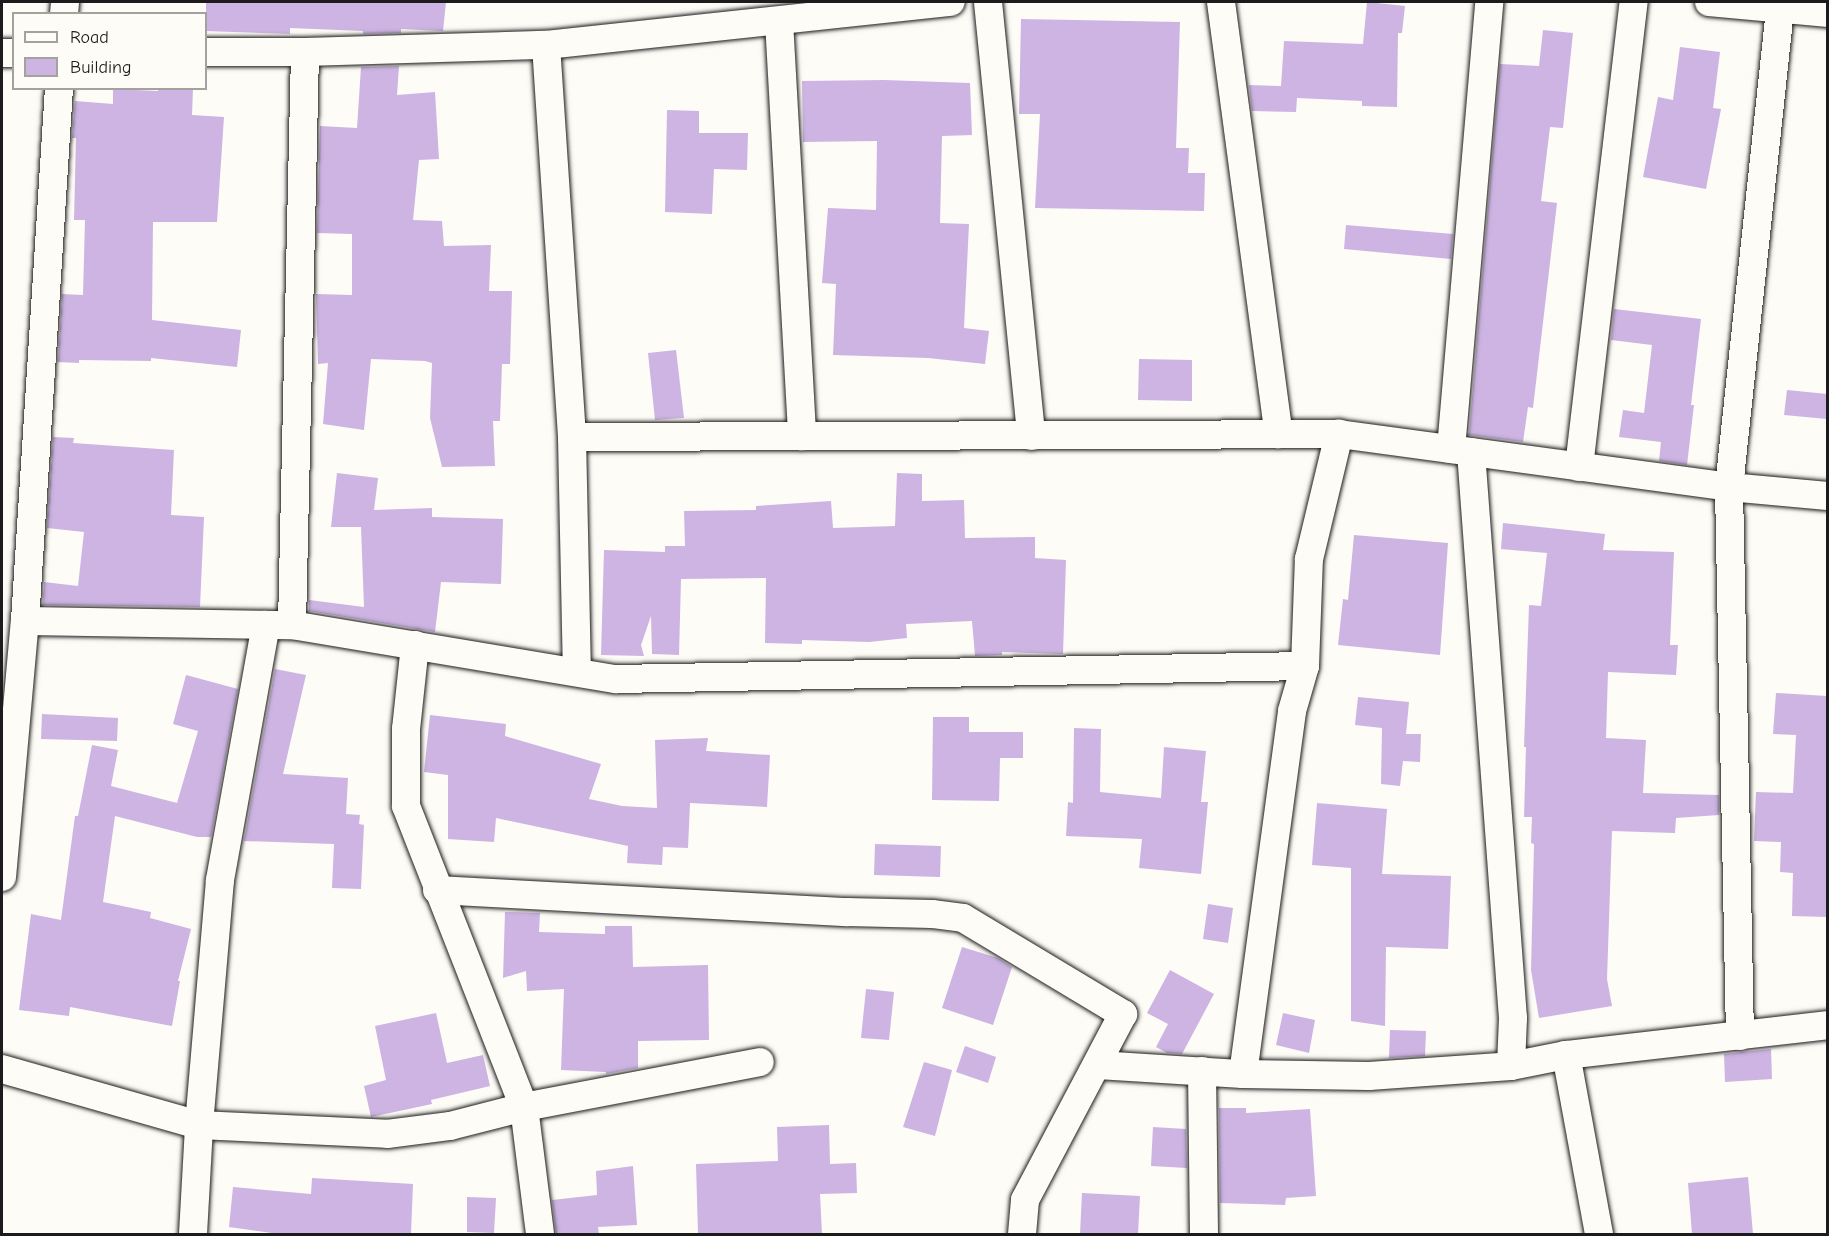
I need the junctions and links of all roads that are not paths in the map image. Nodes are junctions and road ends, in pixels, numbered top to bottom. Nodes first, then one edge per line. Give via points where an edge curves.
1 (951, 2) edge
2 (988, 2) edge
3 (1221, 2) edge
4 (1489, 2) edge
5 (1634, 2) edge
6 (1709, 2) edge
7 (1781, 4) edge
8 (1827, 13) edge
9 (779, 21) junction
10 (546, 45) junction
11 (207, 52) edge
12 (305, 52) junction
13 (59, 90) edge
14 (1279, 434) junction
15 (1339, 434) junction
16 (802, 436) junction
17 (1031, 436) junction
18 (572, 437) junction
19 (1461, 451) junction
20 (1579, 467) junction
21 (1729, 487) junction
22 (1827, 496) edge
23 (25, 621) junction
24 (279, 625) junction
25 (415, 645) junction
26 (12, 658) edge
27 (1305, 666) junction
28 (576, 672) junction
29 (2, 878) edge
30 (437, 890) junction
31 (1827, 1025) edge
32 (1740, 1036) junction
33 (1566, 1055) junction
34 (760, 1062) dead end
35 (1098, 1065) junction
36 (1511, 1066) junction
37 (2, 1068) edge
38 (1202, 1071) junction
39 (1243, 1074) junction
40 (524, 1107) junction
41 (200, 1125) junction
42 (193, 1234) edge
43 (540, 1234) edge
44 (1022, 1234) edge
45 (1204, 1234) edge
46 (1599, 1234) edge

1 - 9 street
2 - 17 street
3 - 14 street
4 - 19 street
5 - 20 street
6 - 7 street
7 - 8 street
7 - 21 street
9 - 10 street
9 - 16 street
10 - 12 street
10 - 18 street
11 - 12 street
12 - 24 street
13 - 23 street
14 - 15 street
14 - 17 street
15 - 19 street
15 - 27 street via 1309,559
16 - 17 street
16 - 18 street
18 - 28 street
19 - 20 street
19 - 36 street via 1513,1018
20 - 21 street
21 - 22 street
21 - 32 street
23 - 24 street
23 - 26 street
24 - 25 street
24 - 41 street via 220,880
25 - 28 street
25 - 30 street via 406,729 406,806
26 - 29 street
27 - 28 street via 616,679
27 - 39 street via 1292,711
30 - 35 street via 963,918 1123,1014
30 - 40 street
31 - 32 street
32 - 33 street
33 - 36 street
33 - 46 street
34 - 40 street
35 - 38 street
35 - 44 street via 1025,1200
36 - 39 street via 1369,1076
37 - 41 street
38 - 39 street
38 - 45 street
40 - 41 street via 450,1126 387,1134
40 - 43 street
41 - 42 street

